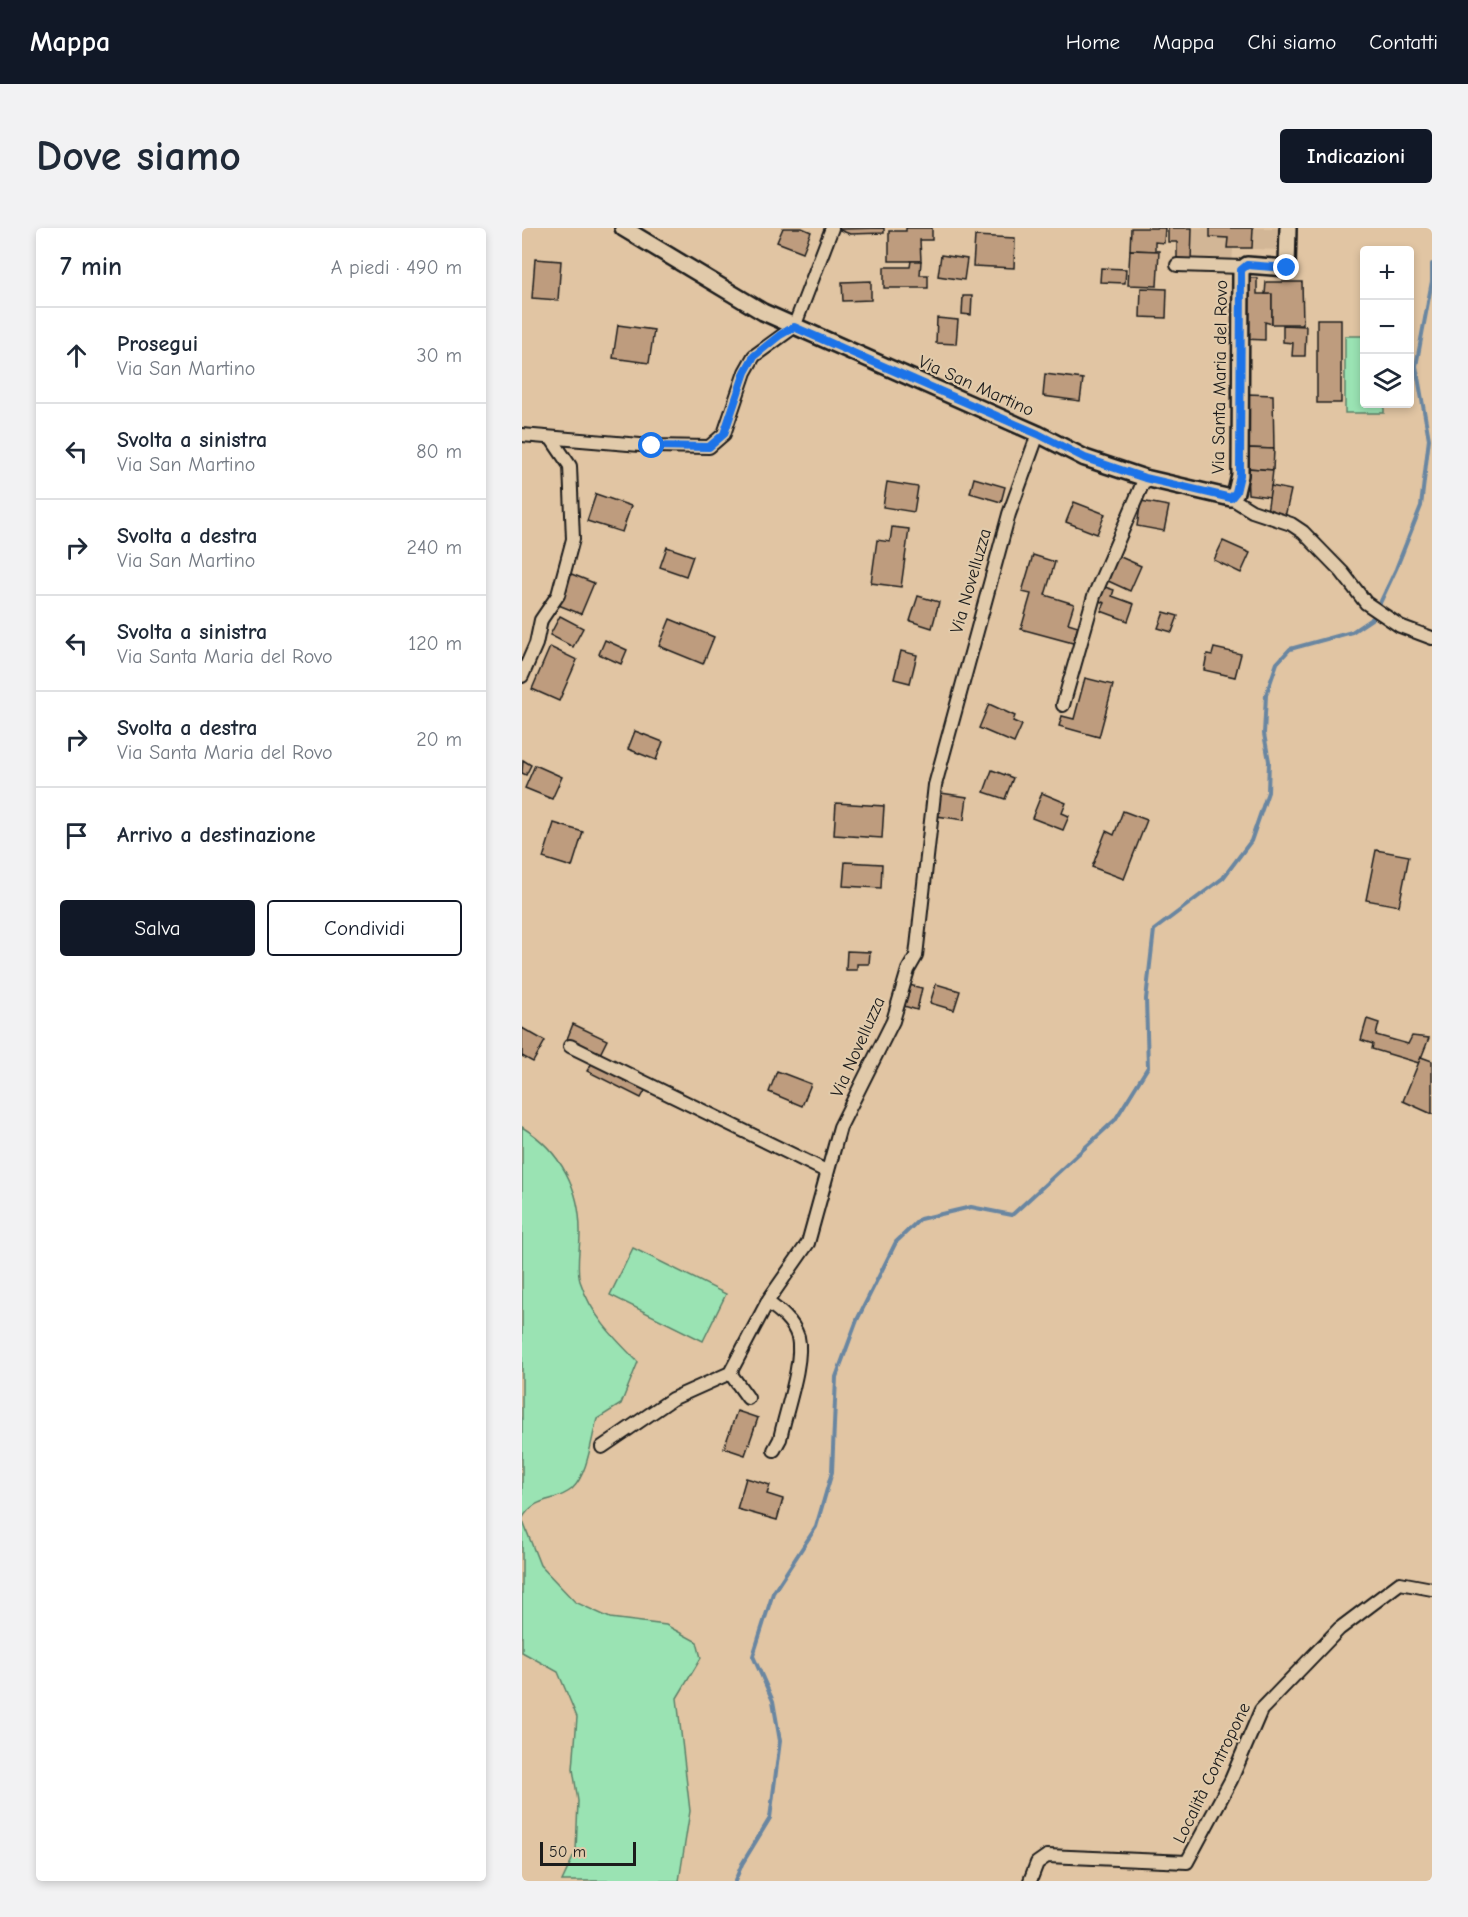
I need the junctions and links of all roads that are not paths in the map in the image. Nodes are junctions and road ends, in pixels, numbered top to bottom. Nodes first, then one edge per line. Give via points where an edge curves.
1 (623, 228) edge
2 (832, 228) edge
3 (1288, 228) edge
4 (1177, 265) dead end
5 (1243, 267) junction
6 (794, 327) junction
7 (1038, 434) junction
8 (522, 435) edge
9 (551, 438) junction
10 (1145, 478) junction
11 (1231, 498) junction
12 (1432, 638) edge
13 (522, 676) edge
14 (1064, 705) dead end
15 (570, 1046) dead end
16 (826, 1171) junction
17 (767, 1302) junction
18 (730, 1373) junction
19 (748, 1398) dead end
20 (602, 1447) dead end
21 (774, 1450) dead end
22 (1432, 1589) edge
23 (1030, 1881) edge

1 - 6 street, Via San Martino
2 - 6 street
3 - 5 street, Via Santa Maria del Rovo via 1287,268
4 - 5 street
5 - 11 street, Via Santa Maria del Rovo via 1240,475
6 - 7 street, Via San Martino
6 - 9 street via 754,356 724,434 709,447
7 - 10 street, Via San Martino via 1085,458
7 - 16 street, Via Novelluzza via 1009,514 935,785 916,956 908,969 893,1021 840,1127
8 - 9 street
9 - 13 street via 570,466 573,539 558,596 541,620
10 - 11 street, Via San Martino
10 - 14 street via 1094,596
11 - 12 street, Via San Martino via 1303,532 1342,572 1358,596 1400,626
15 - 16 street
16 - 17 street, Via Novelluzza via 808,1243
17 - 18 street, Via Novelluzza
17 - 21 street via 786,1318 798,1338 797,1364
18 - 19 street
18 - 20 street via 672,1399
22 - 23 street, Località Contropone via 1400,1583 1339,1629 1261,1710 1231,1780 1187,1862 1047,1856 1037,1863

